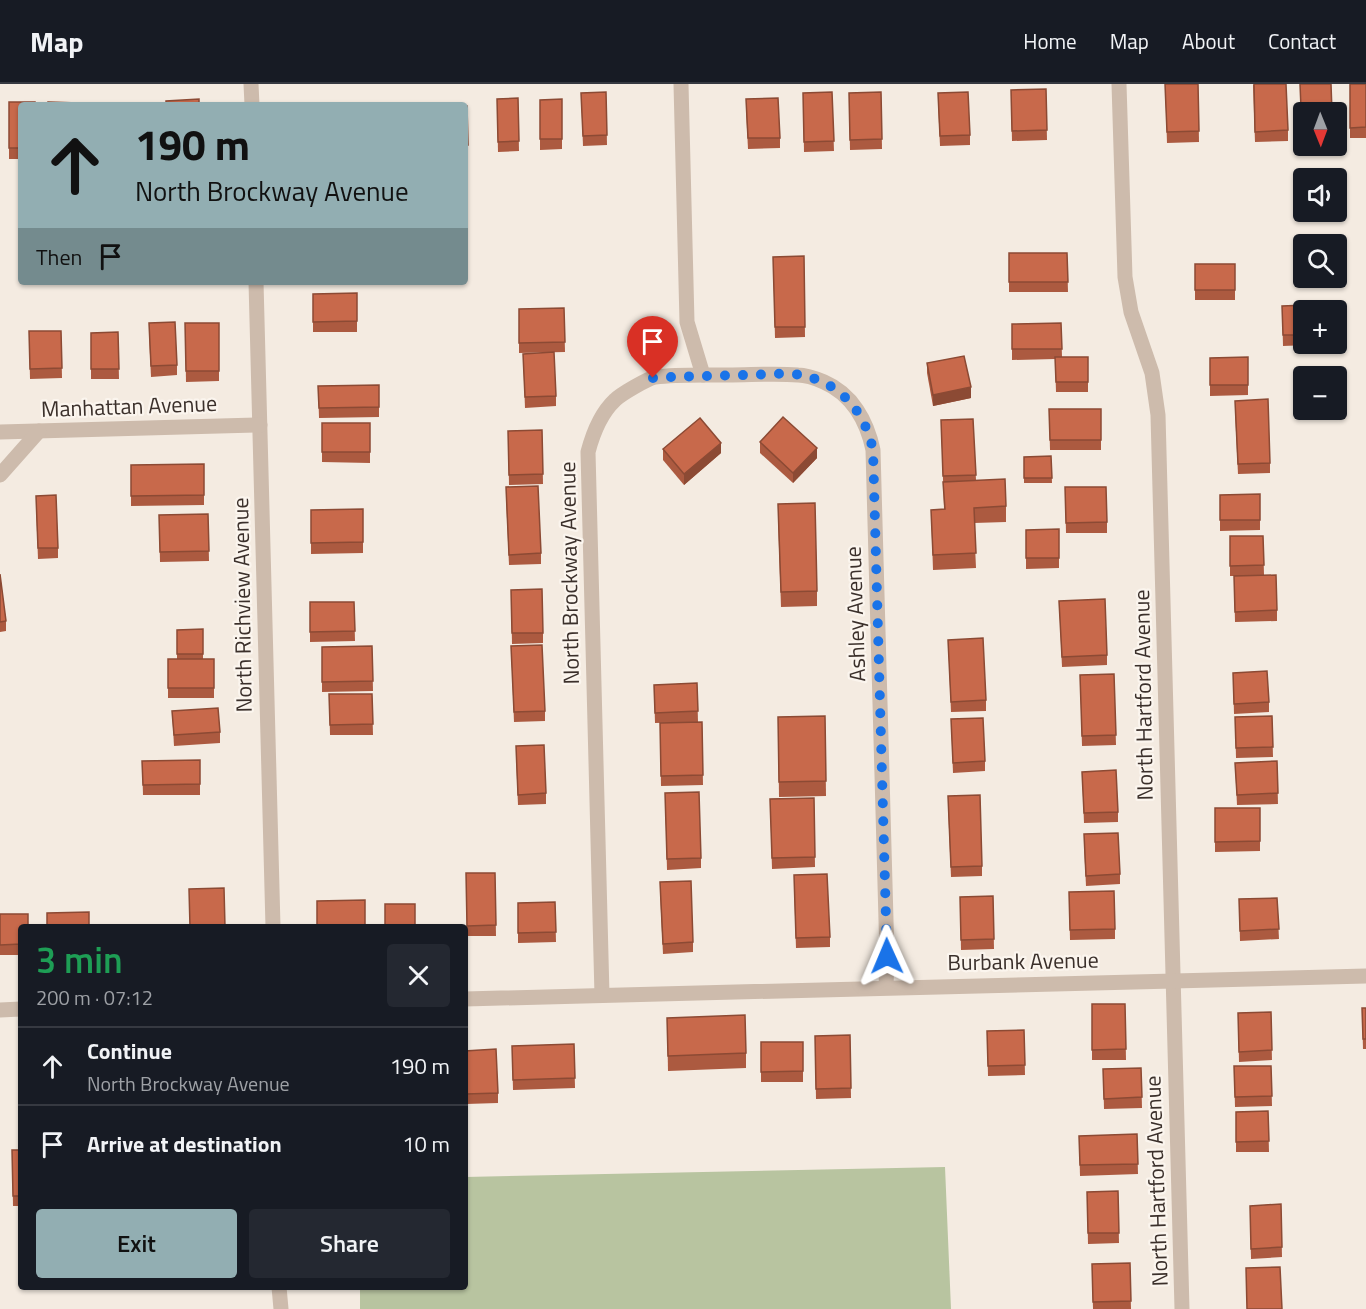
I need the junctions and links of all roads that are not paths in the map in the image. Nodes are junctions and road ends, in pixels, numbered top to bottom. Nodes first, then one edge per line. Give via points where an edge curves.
1 (251, 84) edge
2 (681, 84) edge
3 (1119, 84) edge
4 (252, 102) edge
5 (256, 285) edge
6 (703, 375) junction
7 (260, 425) junction
8 (39, 431) junction
9 (0, 432) edge
10 (0, 475) edge
11 (273, 924) edge
12 (1366, 976) edge
13 (1173, 980) junction
14 (886, 987) junction
15 (602, 995) junction
16 (468, 999) edge
17 (0, 1010) edge
18 (18, 1010) edge
19 (279, 1290) edge
20 (280, 1309) edge
21 (1182, 1309) edge

1 - 4 street
2 - 6 street via 687,322
3 - 13 street, North Hartford Avenue via 1125,277 1131,312 1152,373 1158,415
5 - 7 street, North Richview Avenue
6 - 14 street, Ashley Avenue via 800,375 824,382 854,405 870,436
6 - 15 street, North Brockway Avenue via 653,378 616,398 593,432 588,452
7 - 8 street, Manhattan Avenue
7 - 11 street, North Richview Avenue
8 - 9 street, Manhattan Avenue
8 - 10 street
12 - 13 street, Burbank Avenue
13 - 14 street, Burbank Avenue
13 - 21 street, North Hartford Avenue
14 - 15 street, Burbank Avenue
15 - 16 street, Burbank Avenue
17 - 18 street
19 - 20 street

